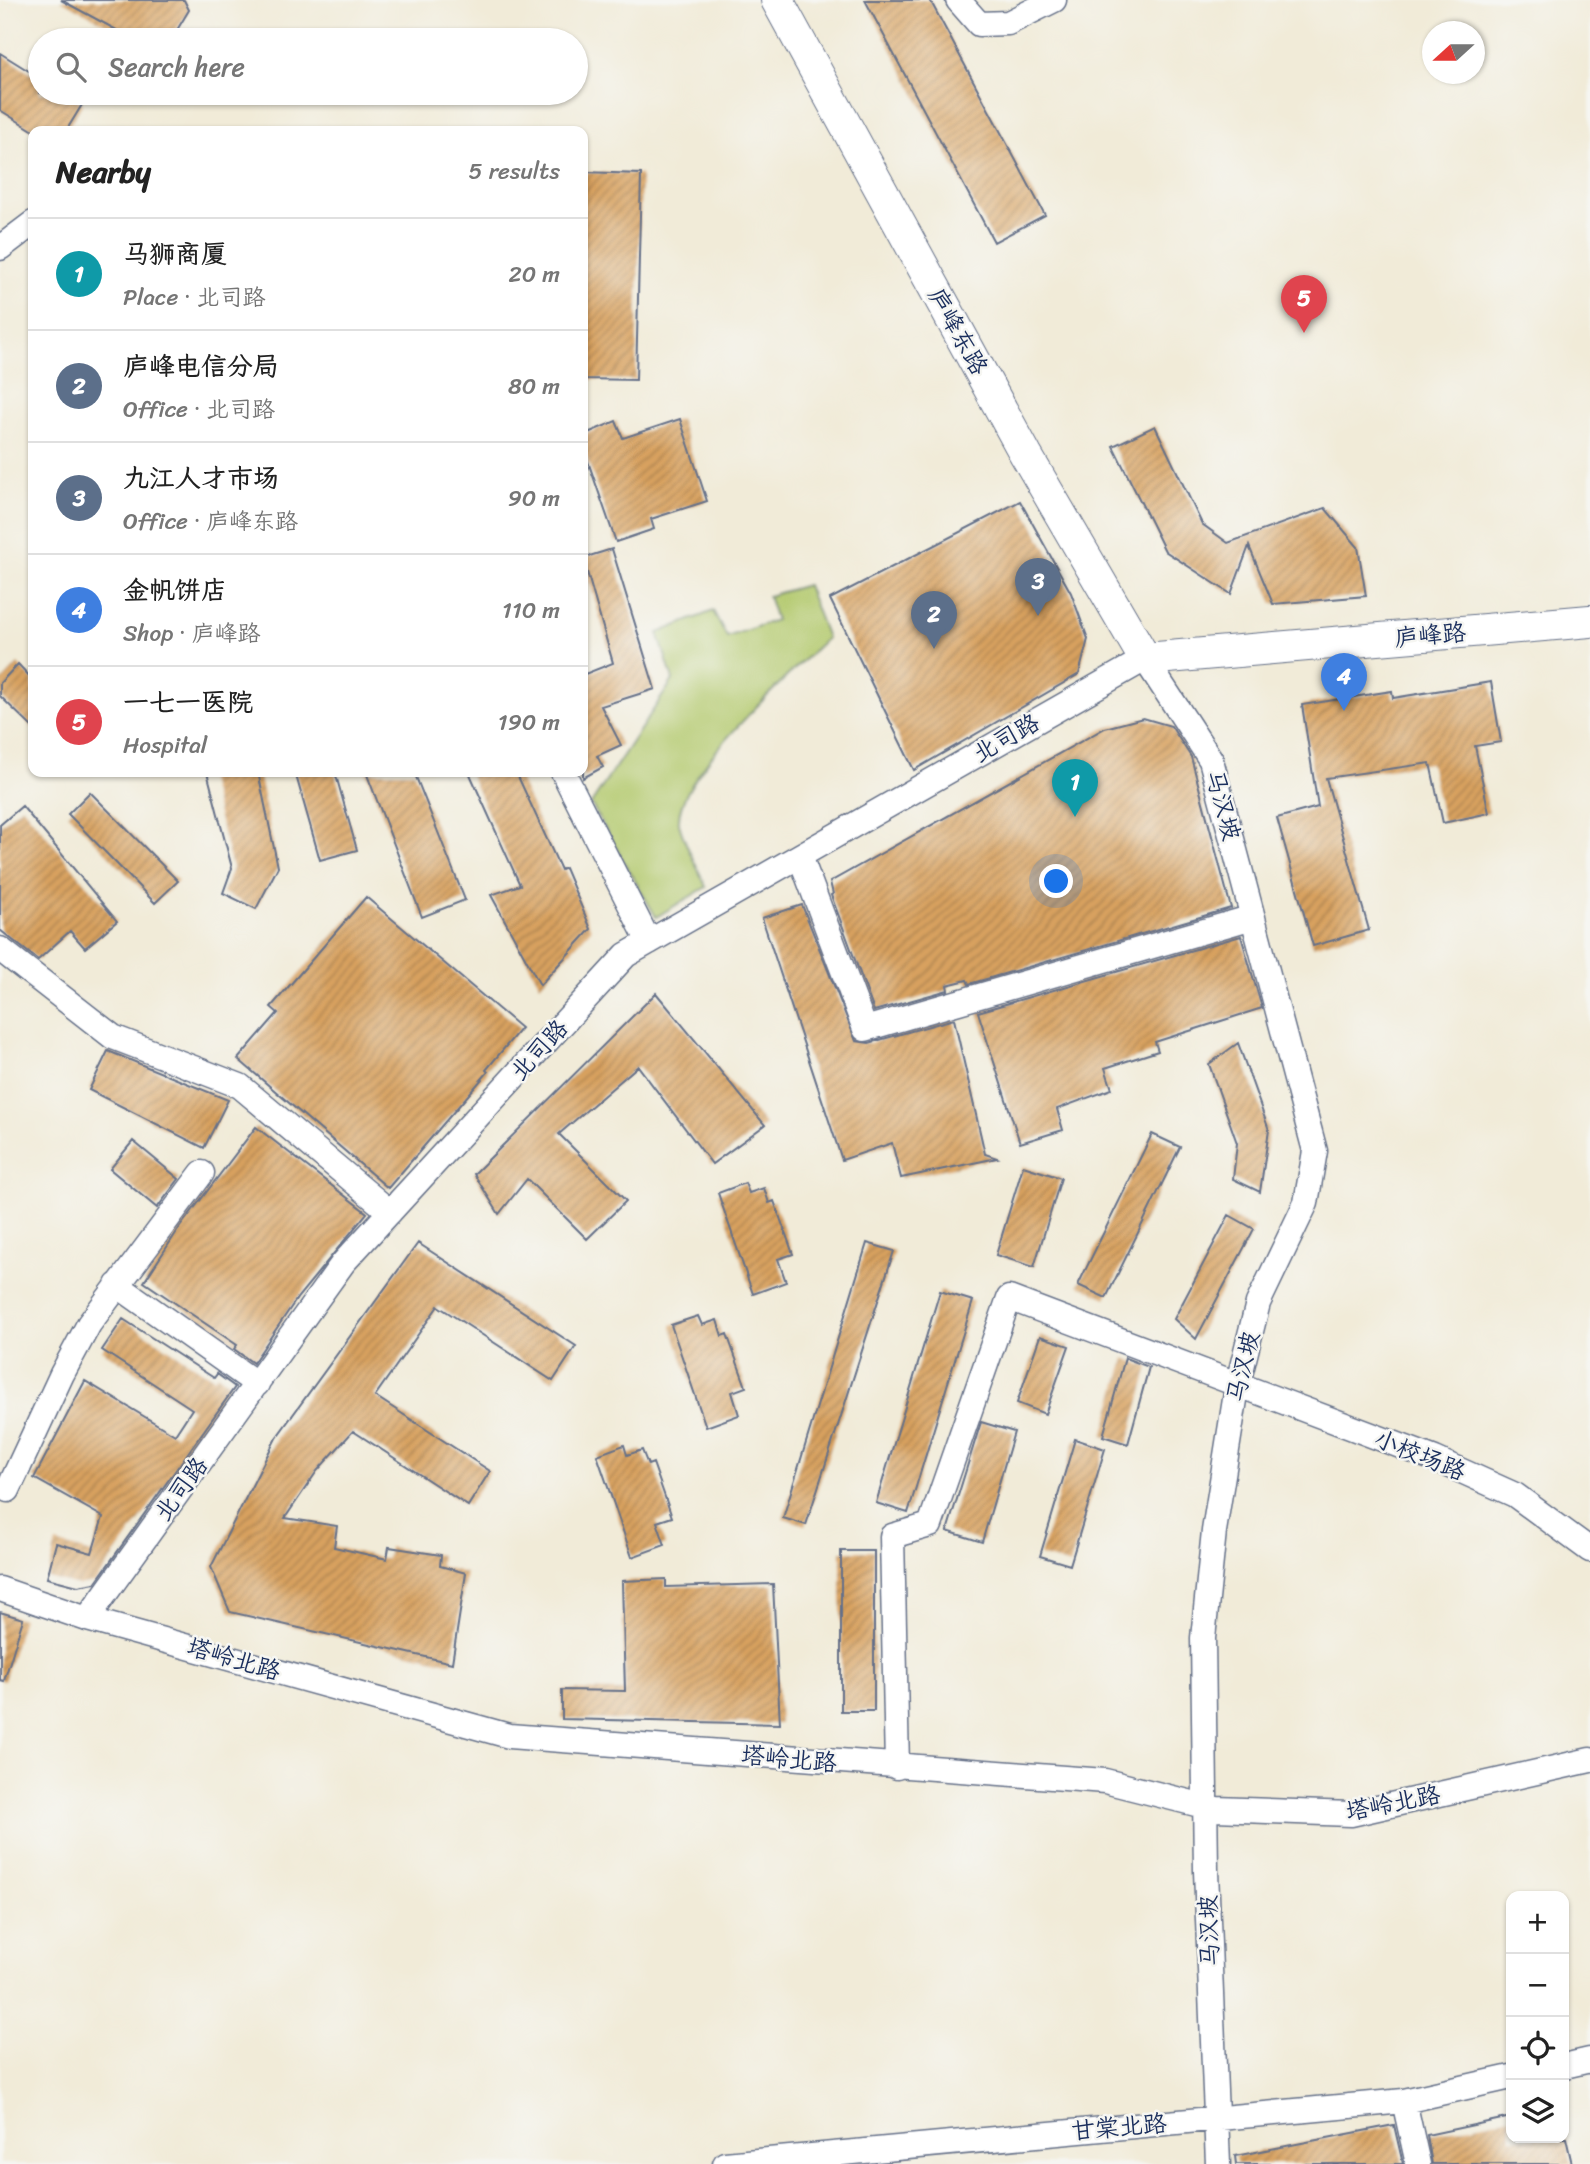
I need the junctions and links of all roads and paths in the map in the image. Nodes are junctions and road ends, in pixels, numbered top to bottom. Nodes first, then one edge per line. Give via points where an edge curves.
1 (778, 0) edge
2 (958, 0) edge
3 (1054, 0) edge
4 (28, 227) edge
5 (0, 248) edge
6 (1590, 621) edge
7 (1145, 659) junction
8 (566, 777) edge
9 (800, 856) junction
10 (1253, 918) junction
11 (649, 942) junction
12 (0, 949) edge
13 (202, 1173) dead end
14 (390, 1212) junction
15 (117, 1285) junction
16 (257, 1384) junction
17 (1237, 1387) junction
18 (8, 1490) dead end
19 (1590, 1550) edge
20 (0, 1589) edge
21 (88, 1619) junction
22 (1590, 1760) edge
23 (897, 1767) junction
24 (1205, 1806) junction
25 (1590, 2060) edge
26 (1569, 2065) edge
27 (1506, 2078) edge
28 (1404, 2101) junction
29 (1216, 2118) junction
30 (725, 2164) edge
31 (1218, 2164) edge
32 (1418, 2164) edge

1 - 7 main road, 庐峰东路 via 1026,455
2 - 3 street via 979,24 1008,23
4 - 5 street
6 - 7 main road, 庐峰路
7 - 9 street, 北司路
7 - 10 street, 马汉坡 via 1211,760
8 - 11 street
9 - 10 street via 866,1029
9 - 11 street, 北司路
10 - 17 street, 马汉坡 via 1315,1151 1306,1203 1258,1303
11 - 14 street, 北司路 via 625,955
12 - 14 street via 113,1037 240,1086
13 - 15 street
14 - 16 street, 北司路 via 343,1263
15 - 16 street
15 - 18 street via 62,1374
16 - 21 street, 北司路
17 - 19 street, 小校场路 via 1435,1459 1515,1495
17 - 23 street, 小校场路 via 1009,1298 930,1525 892,1536
17 - 24 street, 马汉坡 via 1203,1638
20 - 21 street, 塔岭北路
21 - 23 street, 塔岭北路 via 509,1737
22 - 24 street, 塔岭北路 via 1351,1814
23 - 24 street, 塔岭北路 via 1105,1781
24 - 29 street, 马汉坡
25 - 26 street
27 - 28 street, 甘棠北路
28 - 29 street, 甘棠北路
28 - 32 street
29 - 30 street, 甘棠北路
29 - 31 street, 马汉坡

